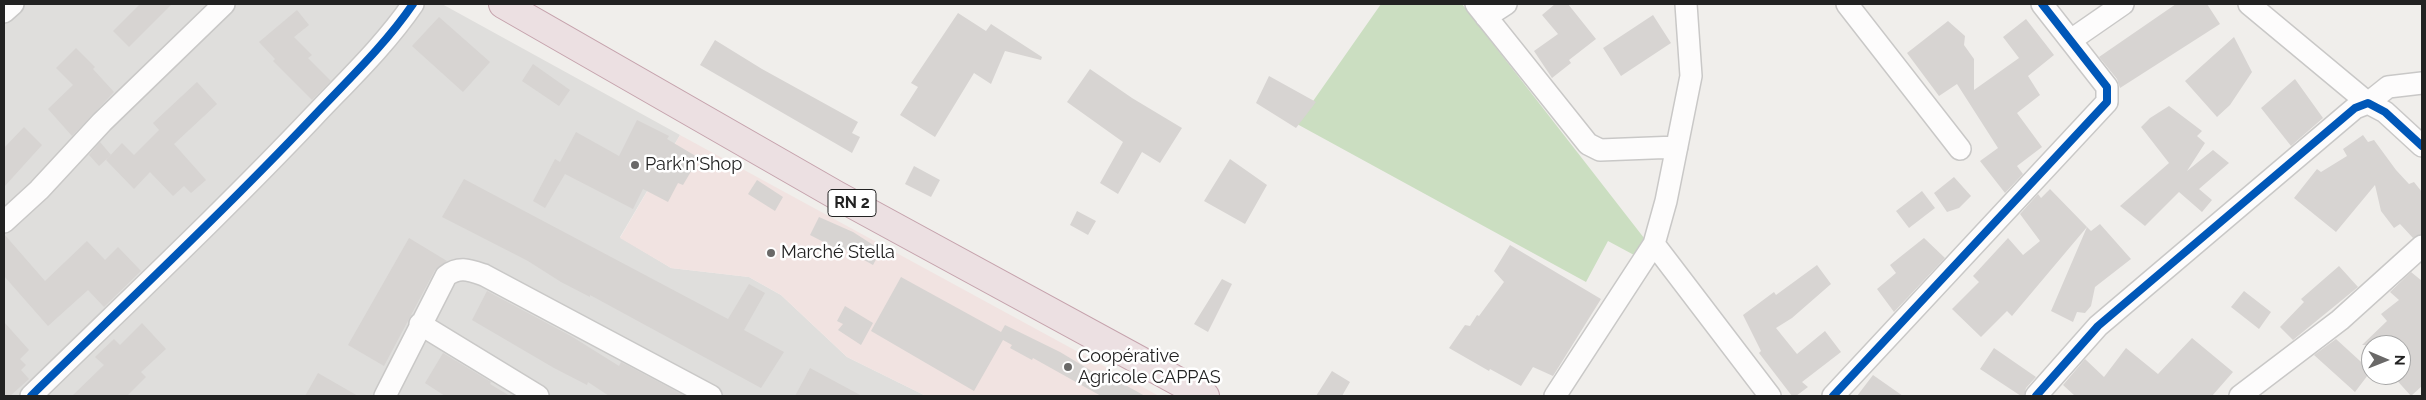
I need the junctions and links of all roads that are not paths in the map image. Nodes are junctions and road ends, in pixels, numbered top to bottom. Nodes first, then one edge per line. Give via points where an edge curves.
1 (13, 4) edge
2 (224, 4) edge
3 (413, 4) edge
4 (503, 4) edge
5 (1506, 4) edge
6 (1686, 4) edge
7 (1847, 4) edge
8 (2042, 4) edge
9 (2123, 4) edge
10 (2249, 4) edge
11 (1481, 10) edge
12 (4, 12) edge
13 (2071, 40) junction
14 (2422, 83) edge
15 (2368, 103) junction
16 (2422, 146) edge
17 (1677, 147) junction
18 (1960, 150) dead end
19 (4, 222) edge
20 (1654, 244) junction
21 (2422, 246) edge
22 (420, 324) junction
23 (31, 396) edge
24 (385, 396) edge
25 (538, 396) edge
26 (711, 396) edge
27 (1205, 396) edge
28 (1555, 396) edge
29 (1770, 396) edge
30 (1833, 396) edge
31 (2036, 396) edge
32 (2240, 396) edge

1 - 12 street
2 - 19 street
3 - 23 street via 363,63 240,194
4 - 27 highway, RN 2 via 836,195
5 - 11 street
6 - 17 street via 1691,76
7 - 18 street
8 - 13 street
9 - 13 street
10 - 15 street
11 - 17 street via 1588,144 1600,150
13 - 30 street via 2107,87 2107,102
14 - 15 street via 2388,87
15 - 16 street via 2384,112
15 - 31 street via 2355,108 2098,326
17 - 20 street
20 - 28 street
20 - 29 street
21 - 32 street via 2340,320
22 - 24 street
22 - 25 street
22 - 26 street via 446,276 453,270 467,269 484,275

